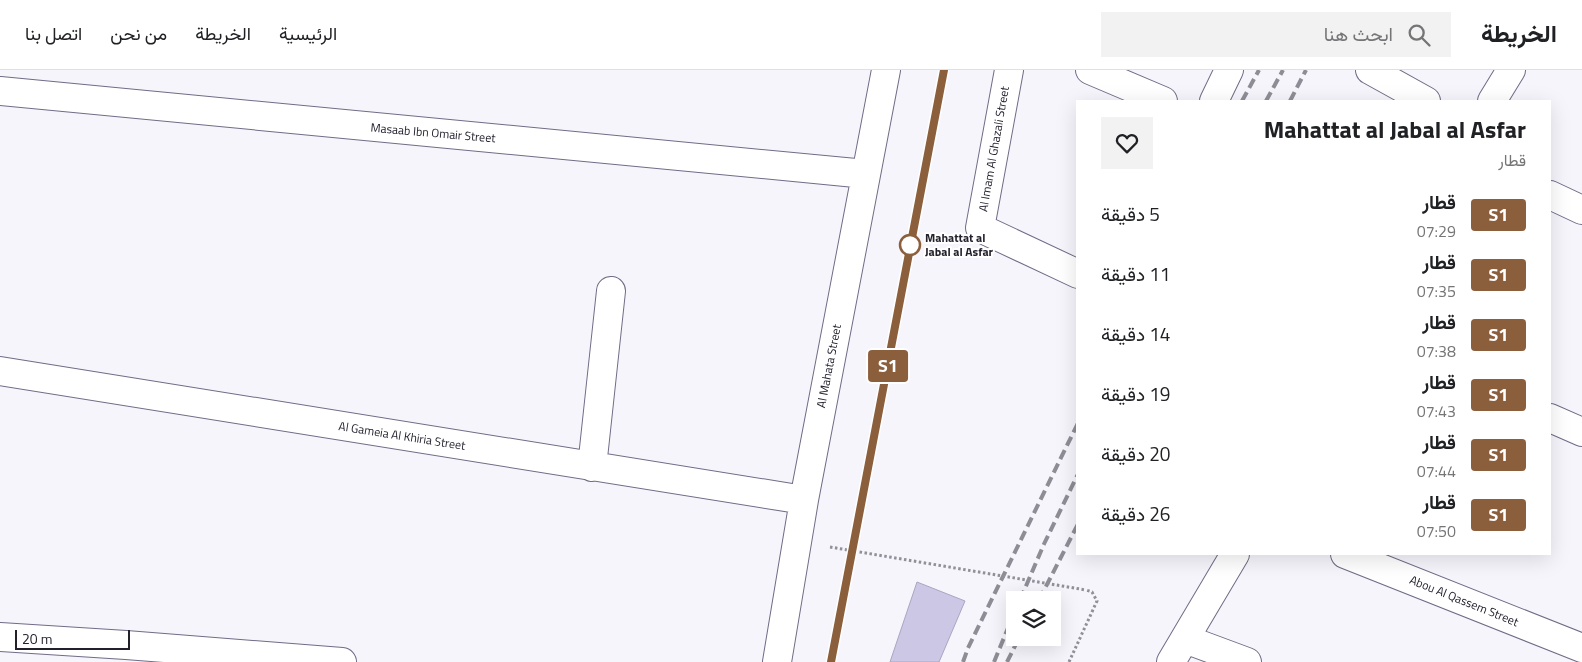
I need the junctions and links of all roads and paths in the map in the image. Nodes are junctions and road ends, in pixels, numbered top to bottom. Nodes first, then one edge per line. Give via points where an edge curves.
1 (886, 70) edge
2 (1009, 70) edge
3 (1090, 70) edge
4 (1230, 70) edge
5 (1370, 70) edge
6 (1511, 70) edge
7 (0, 91) edge
8 (1161, 100) edge
9 (1215, 100) edge
10 (1424, 100) edge
11 (1493, 100) edge
12 (866, 174) junction
13 (1551, 195) edge
14 (1582, 210) edge
15 (1076, 273) edge
16 (611, 290) dead end
17 (0, 371) edge
18 (1551, 418) edge
19 (1582, 432) edge
20 (592, 466) junction
21 (804, 500) junction
22 (830, 547) dead end
23 (1234, 555) edge
24 (1348, 555) edge
25 (0, 637) edge
26 (1185, 639) junction
27 (1582, 648) edge
28 (128, 654) edge
29 (342, 662) edge
30 (777, 662) edge
31 (1069, 662) edge
32 (1171, 662) edge
33 (1247, 662) edge

1 - 12 street, Al Mahata Street
2 - 15 street, Al Imam Al Ghazali Street via 980,228
3 - 8 street
4 - 9 street
5 - 10 street
6 - 11 street
7 - 12 street, Masaab Ibn Omair Street
12 - 21 street, Al Mahata Street
13 - 14 street
16 - 20 street
17 - 20 street, Al Gameia Al Khiria Street
18 - 19 street
20 - 21 street, Al Gameia Al Khiria Street
21 - 30 street, Al Mahata Street
22 - 31 path, bridge via 1092,592 1097,601
23 - 26 street
24 - 27 street, Abou Al Qassem Street
25 - 28 street
26 - 32 street
26 - 33 street
28 - 29 street

